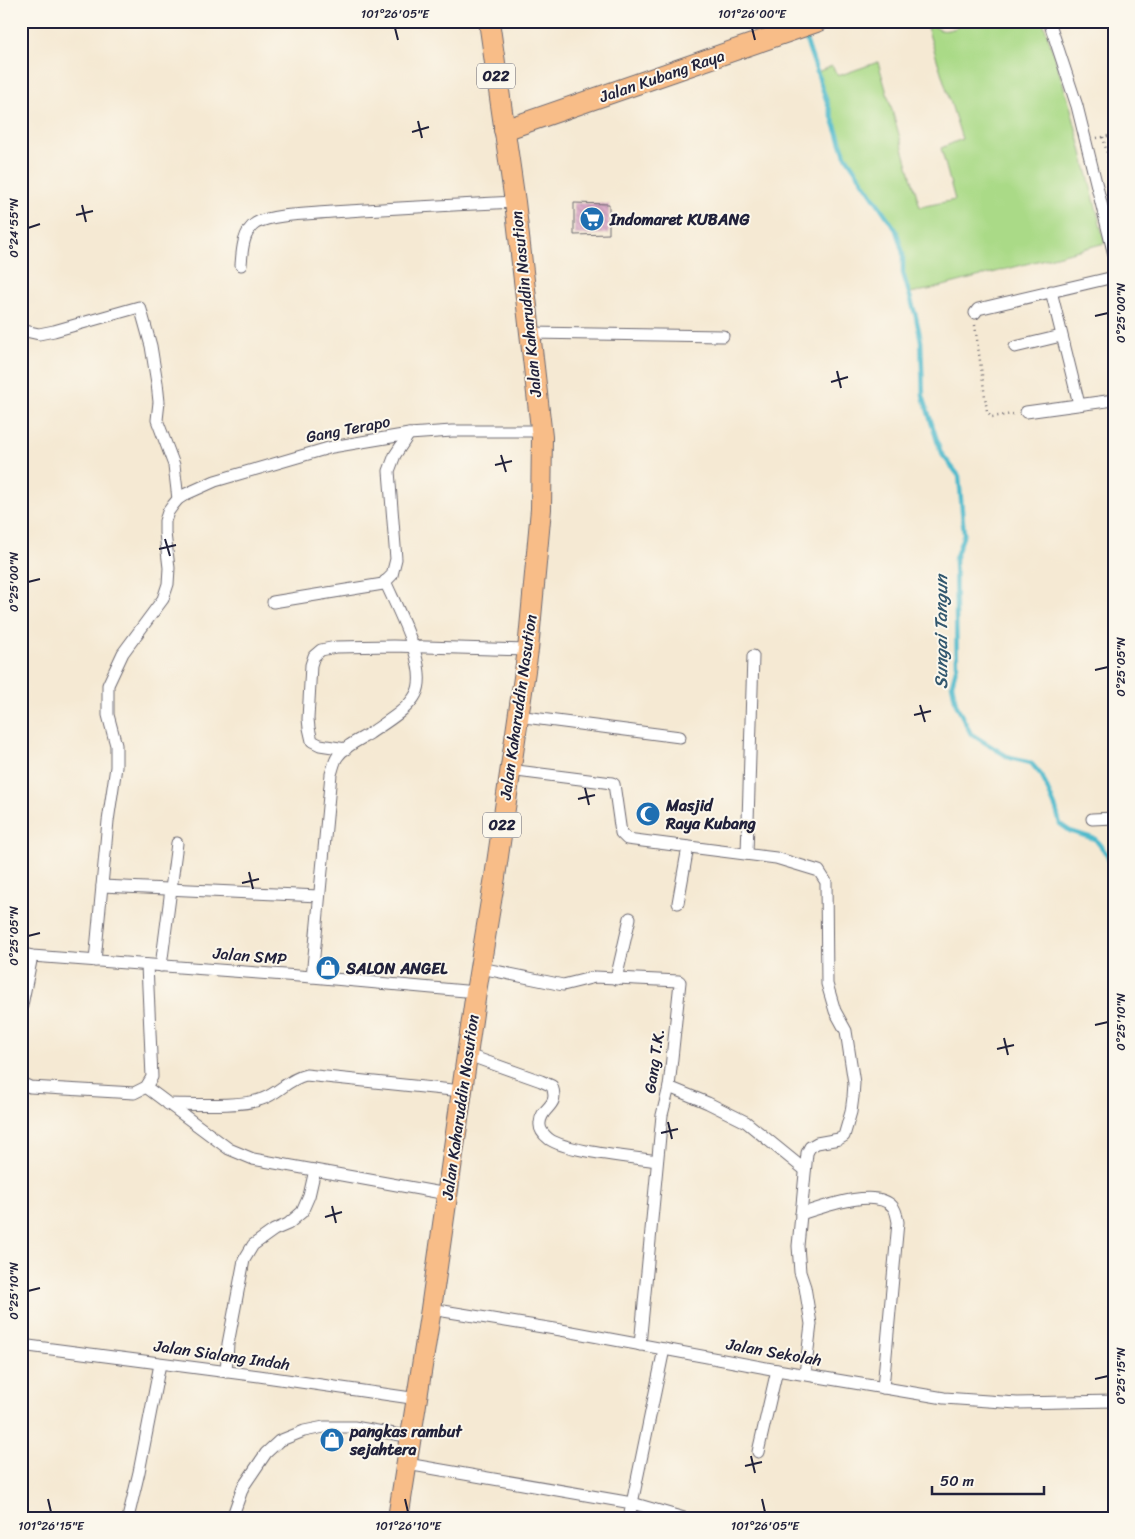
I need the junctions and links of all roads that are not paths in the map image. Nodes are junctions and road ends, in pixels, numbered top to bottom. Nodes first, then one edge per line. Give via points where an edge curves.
1 (489, 21) edge
2 (819, 21) edge
3 (1049, 21) edge
4 (504, 130) junction
5 (515, 202) junction
6 (1114, 254) edge
7 (241, 265) dead end
8 (1114, 277) edge
9 (1051, 291) junction
10 (975, 314) road end
11 (21, 330) edge
12 (530, 333) junction
13 (723, 336) dead end
14 (1061, 336) junction
15 (1015, 347) dead end
16 (1114, 400) edge
17 (1079, 404) junction
18 (1026, 412) road end
19 (541, 431) junction
20 (409, 434) junction
21 (175, 502) junction
22 (385, 582) junction
23 (273, 602) dead end
24 (414, 647) junction
25 (528, 650) junction
26 (753, 656) dead end
27 (517, 716) junction
28 (680, 737) dead end
29 (346, 749) junction
30 (510, 770) junction
31 (1114, 818) edge
32 (1092, 819) dead end
33 (176, 843) dead end
34 (688, 846) junction
35 (747, 854) junction
36 (102, 886) junction
37 (170, 889) junction
38 (320, 896) junction
39 (678, 903) dead end
40 (630, 918) dead end
41 (27, 955) edge
42 (95, 961) junction
43 (147, 965) junction
44 (161, 966) junction
45 (481, 968) junction
46 (312, 977) junction
47 (616, 979) junction
48 (476, 992) junction
49 (21, 1010) edge
50 (468, 1055) junction
51 (21, 1084) edge
52 (146, 1087) junction
53 (669, 1088) junction
54 (462, 1091) junction
55 (168, 1104) junction
56 (657, 1161) junction
57 (315, 1170) junction
58 (805, 1170) junction
59 (447, 1194) junction
60 (801, 1214) junction
61 (431, 1309) junction
62 (640, 1345) junction
63 (21, 1346) edge
64 (664, 1349) junction
65 (160, 1364) junction
66 (777, 1370) junction
67 (226, 1372) junction
68 (805, 1374) junction
69 (884, 1388) junction
70 (418, 1399) junction
71 (1114, 1401) edge
72 (412, 1437) junction
73 (758, 1452) dead end
74 (407, 1464) junction
75 (632, 1503) junction
76 (128, 1518) edge
77 (232, 1518) edge
78 (398, 1518) edge
79 (629, 1518) edge
80 (684, 1518) edge

1 - 4 highway, 022
2 - 4 highway, Jalan Kubang Raya
3 - 6 street via 1077,106
4 - 5 highway, Jalan Kaharuddin Nasution / 022
5 - 7 street via 266,219 251,228 246,236
5 - 12 highway, Jalan Kaharuddin Nasution / 022
8 - 9 street
9 - 10 street via 978,309
9 - 14 street
11 - 21 street via 39,334 138,307 141,310 157,383 157,420 174,465
12 - 13 street
12 - 19 highway, Jalan Kaharuddin Nasution / 022
14 - 15 street
14 - 17 street
16 - 17 street
17 - 18 street
19 - 20 street, Gang Terapo
19 - 25 highway, Jalan Kaharuddin Nasution / 022 via 541,509
20 - 21 street, Gang Terapo via 304,454 215,481
20 - 22 street via 395,455 390,471 396,559 392,575
21 - 36 street via 165,521 169,568 163,600 123,653 108,685 108,714 116,745 116,767
22 - 23 street
22 - 24 street
24 - 25 street
24 - 29 street via 420,678 417,694 391,719
24 - 29 street via 336,648 321,650 314,656 308,719 312,741
25 - 27 highway, Jalan Kaharuddin Nasution / 022
26 - 35 street
27 - 28 street
27 - 30 highway, Jalan Kaharuddin Nasution / 022
29 - 38 street via 337,757 331,774
30 - 34 street via 612,783 623,836
30 - 45 highway, Jalan Kaharuddin Nasution / 022
31 - 32 street
33 - 37 street
34 - 35 street
34 - 39 street
35 - 58 street via 776,858 818,871 826,882 827,984 835,1011 846,1031 854,1083 844,1136 810,1147
36 - 37 street
36 - 42 street
37 - 38 street
37 - 44 street
38 - 46 street
40 - 47 street
41 - 42 street, Jalan SMP
41 - 49 street
42 - 43 street, Jalan SMP
43 - 44 street, Jalan SMP
43 - 52 street via 152,1077
44 - 46 street, Jalan SMP
45 - 47 street, Gang T.K. via 562,984 595,977
45 - 48 highway, Jalan Kaharuddin Nasution / 022
46 - 48 street, Jalan SMP
47 - 53 street, Gang T.K. via 680,982
48 - 50 highway, Jalan Kaharuddin Nasution / 022
50 - 54 highway, Jalan Kaharuddin Nasution / 022
50 - 56 street via 552,1086 555,1095 552,1105 543,1114 540,1124 542,1133 550,1140 578,1149
51 - 52 street via 134,1093
52 - 55 street
53 - 56 street, Gang T.K. via 662,1115
53 - 58 street via 746,1122
54 - 55 street via 306,1075 296,1077 260,1100
54 - 59 highway, Jalan Kaharuddin Nasution / 022
55 - 57 street via 229,1149 253,1158
56 - 62 street, Gang T.K.
57 - 59 street
57 - 67 street via 302,1212 254,1245 244,1260
58 - 60 street
59 - 61 highway, Jalan Kaharuddin Nasution / 022
60 - 68 street via 800,1272 811,1324
60 - 69 street via 866,1198 883,1200 894,1208 898,1222
61 - 62 street, Jalan Sekolah
61 - 70 highway, Jalan Kaharuddin Nasution / 022
62 - 64 street, Jalan Sekolah
63 - 65 street, Jalan Sialang Indah
64 - 66 street, Jalan Sekolah
64 - 75 street
65 - 67 street, Jalan Sialang Indah
65 - 76 street
66 - 68 street, Jalan Sekolah
66 - 73 street
67 - 70 street, Jalan Sialang Indah
68 - 69 street, Jalan Sekolah
69 - 71 street, Jalan Sekolah via 944,1398 1017,1403
70 - 72 highway, Jalan Kaharuddin Nasution / 022
72 - 74 highway, Jalan Kaharuddin Nasution / 022
72 - 77 street via 354,1427 324,1427 279,1441 266,1453 243,1487
74 - 75 street
74 - 78 highway, Jalan Kaharuddin Nasution / 022
75 - 79 street
75 - 80 street

